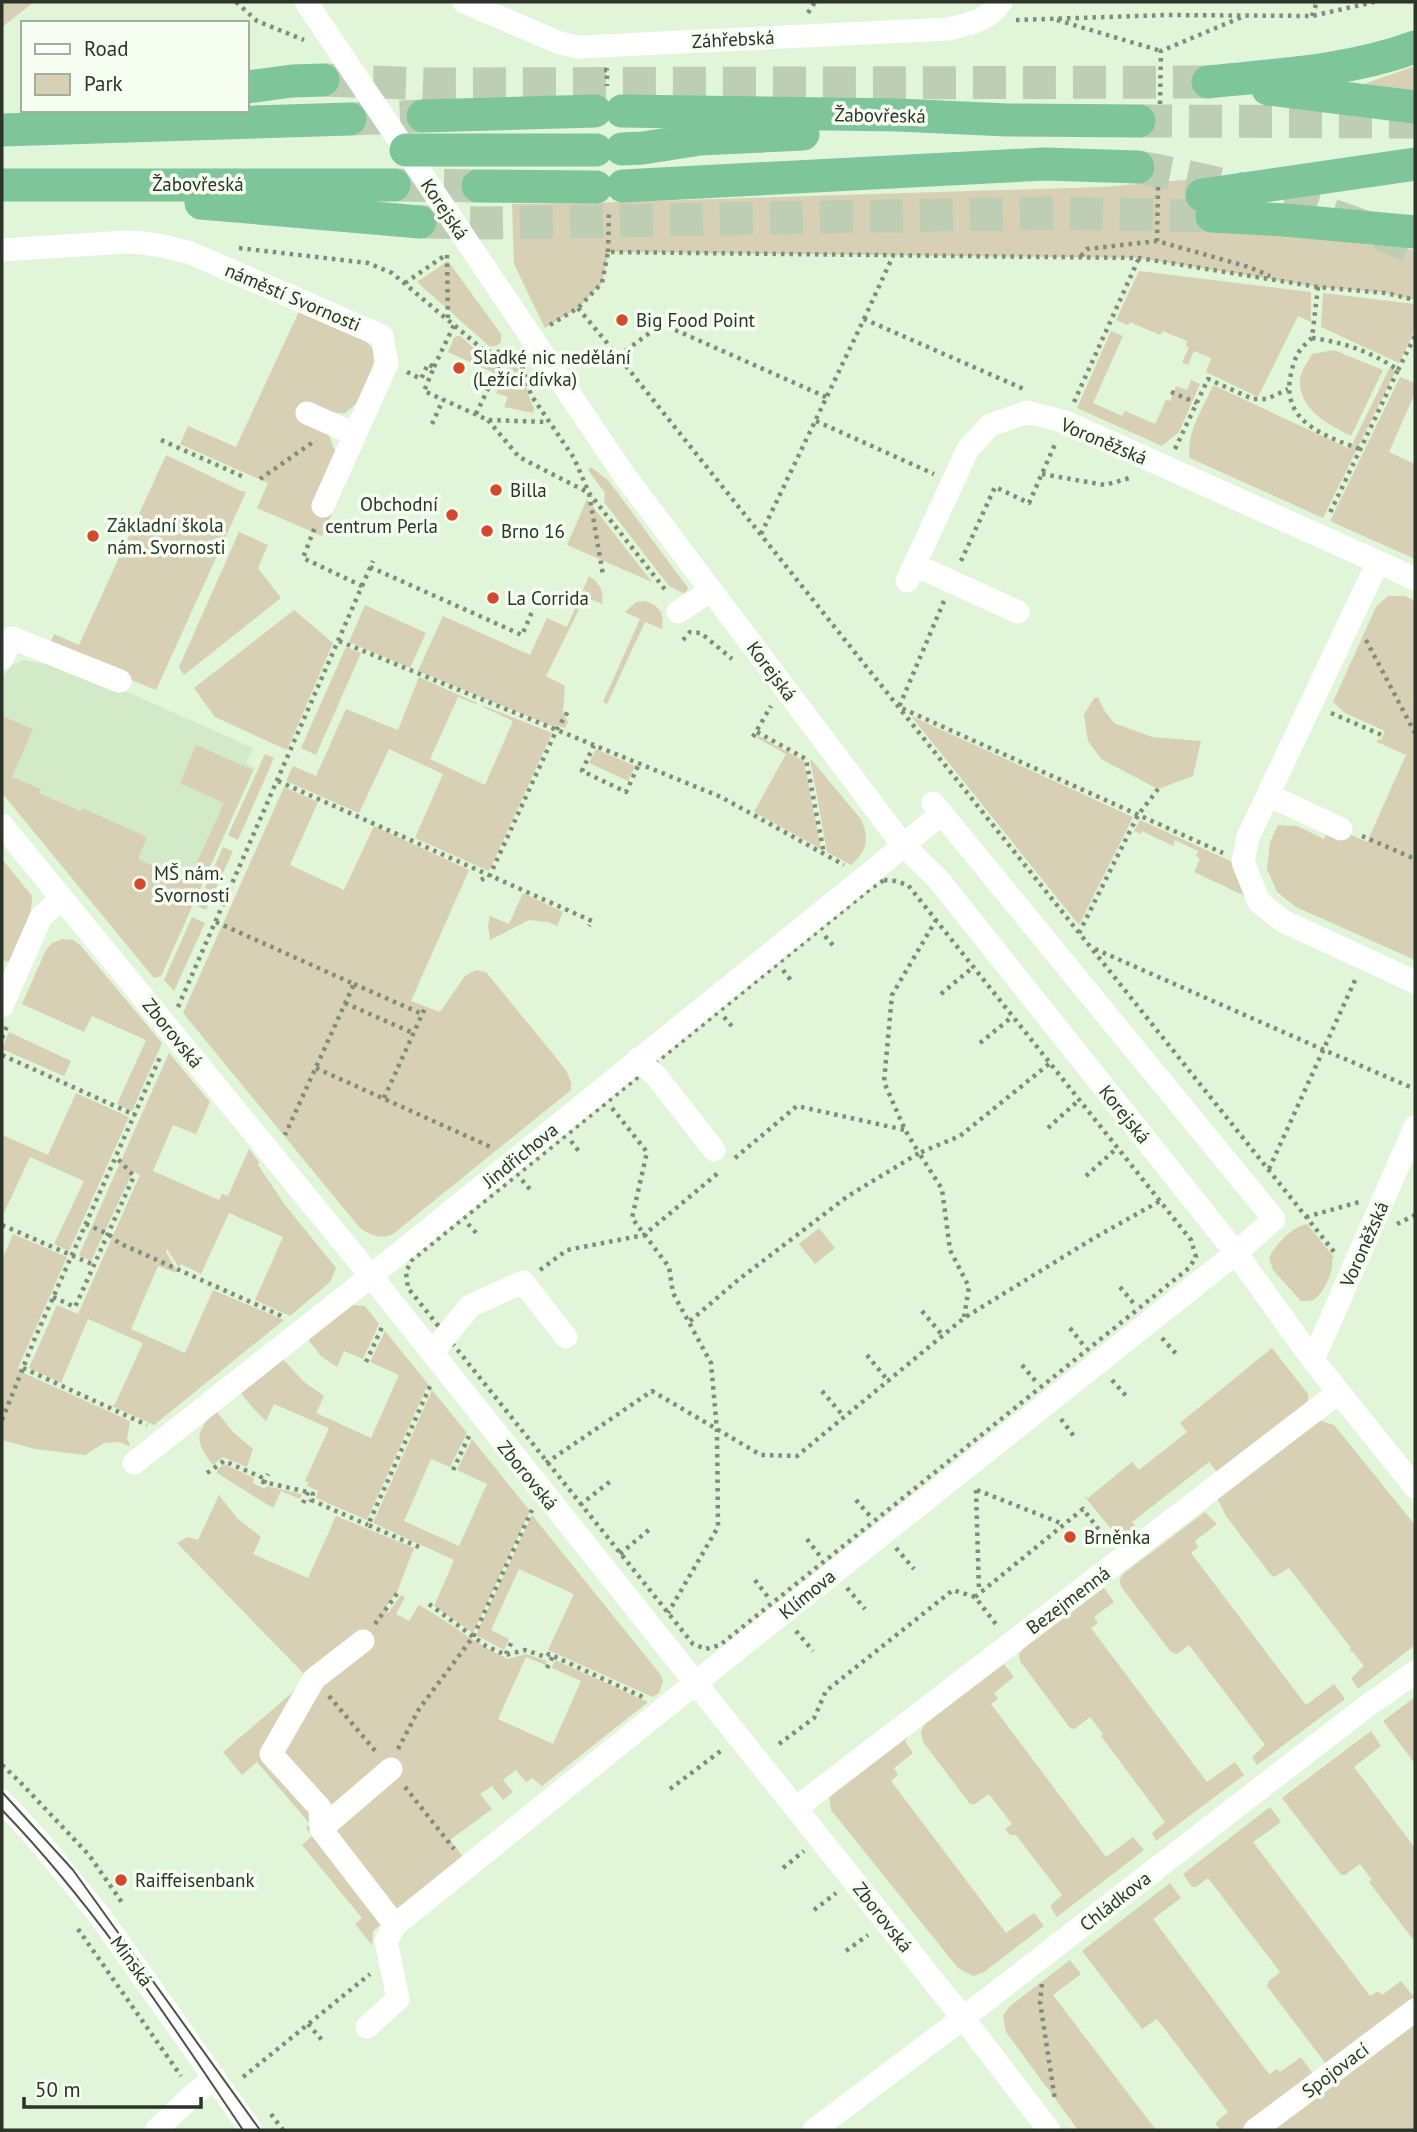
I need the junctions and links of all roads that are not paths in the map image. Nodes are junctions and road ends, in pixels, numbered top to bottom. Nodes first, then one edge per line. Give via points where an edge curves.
1 (306, 2) edge
2 (464, 2) edge
3 (1001, 2) edge
4 (1415, 47) edge
5 (335, 71) junction
6 (248, 87) edge
7 (1415, 107) edge
8 (50, 112) edge
9 (898, 115) junction
10 (423, 116) tunnel mouth
11 (2, 120) edge
12 (350, 120) tunnel mouth
13 (1139, 121) tunnel mouth
14 (2, 130) edge
15 (607, 149) junction
16 (406, 150) junction
17 (1415, 164) edge
18 (905, 171) junction
19 (1148, 175) tunnel mouth
20 (63, 184) junction
21 (2, 185) edge
22 (394, 185) tunnel mouth
23 (478, 186) tunnel mouth
24 (419, 222) tunnel mouth
25 (1415, 232) edge
26 (2, 250) edge
27 (307, 413) dead end
28 (346, 430) junction
29 (323, 506) road end
30 (1378, 562) junction
31 (1415, 579) edge
32 (710, 591) junction
33 (674, 604) road end
34 (1018, 612) dead end
35 (5, 643) edge
36 (120, 681) dead end
37 (1268, 795) junction
38 (2, 825) edge
39 (1341, 829) road end
40 (903, 845) junction
41 (62, 898) junction
42 (1415, 982) edge
43 (7, 1011) edge
44 (643, 1064) junction
45 (1415, 1127) edge
46 (714, 1150) dead end
47 (1236, 1253) junction
48 (371, 1276) junction
49 (566, 1338) dead end
50 (439, 1344) junction
51 (1313, 1360) junction
52 (1339, 1392) junction
53 (134, 1463) dead end
54 (1415, 1487) edge
55 (363, 1641) road end
56 (1415, 1672) edge
57 (695, 1683) junction
58 (391, 1769) road end
59 (2, 1801) edge
60 (796, 1808) junction
61 (321, 1829) junction
62 (390, 1933) junction
63 (1415, 2010) edge
64 (963, 2018) junction
65 (367, 2027) dead end
66 (215, 2078) junction
67 (156, 2130) edge
68 (251, 2130) edge
69 (814, 2130) edge
70 (1049, 2130) edge
71 (1255, 2130) edge

1 - 5 street, Korejská
2 - 3 street, Záhřebská via 579,47 949,29 979,21
4 - 7 highway via 1297,73 1208,82
5 - 6 highway
5 - 16 street, Korejská
8 - 11 highway
9 - 10 highway, Žabovřeská via 608,111
9 - 13 highway, Žabovřeská
9 - 15 highway via 822,132
12 - 14 highway
15 - 16 highway
15 - 18 highway
16 - 32 street, Korejská via 624,475
17 - 25 highway via 1207,205 1285,220
18 - 19 highway via 1044,164
18 - 23 highway via 609,195
20 - 21 highway, Žabovřeská
20 - 22 highway, Žabovřeská
20 - 24 highway via 224,206
26 - 28 street, náměstí Svornosti via 139,242 188,252 382,336 387,363
27 - 28 street
28 - 29 street, náměstí Svornosti
30 - 31 street, Voroněžská
30 - 34 street, Voroněžská via 1065,422 1028,412 990,425 968,449 911,573 952,582
30 - 37 street
32 - 33 street
32 - 40 street, Korejská
35 - 36 street
37 - 39 street
37 - 42 street via 1248,837 1243,862 1259,902 1283,921
38 - 41 street, Zborovská
40 - 44 street, Jindřichova
40 - 47 street, Korejská via 937,878
40 - 47 street, Jindřichova via 937,808 1244,1182 1274,1219
41 - 43 street via 41,917
41 - 48 street, Zborovská
44 - 46 street
44 - 48 street, Jindřichova
45 - 51 street, Voroněžská
47 - 51 street, Korejská
47 - 57 street, Klímova
48 - 50 street, Zborovská
48 - 53 street, Jindřichova
49 - 50 street via 523,1282 470,1306
50 - 57 street, Zborovská
51 - 52 street, Korejská
52 - 54 street, Korejská
52 - 60 street, Bezejmenná
55 - 61 street via 314,1679 271,1754 320,1808
56 - 64 street, Chládkova
57 - 60 street, Zborovská
57 - 62 street, Klímova
58 - 61 street
59 - 66 street, Minská via 100,1916
60 - 64 street, Zborovská
61 - 62 street
62 - 65 street via 398,1999
63 - 71 street, Spojovací
64 - 69 street, Chládkova
64 - 70 street, Zborovská
66 - 67 street
66 - 68 street, Minská

